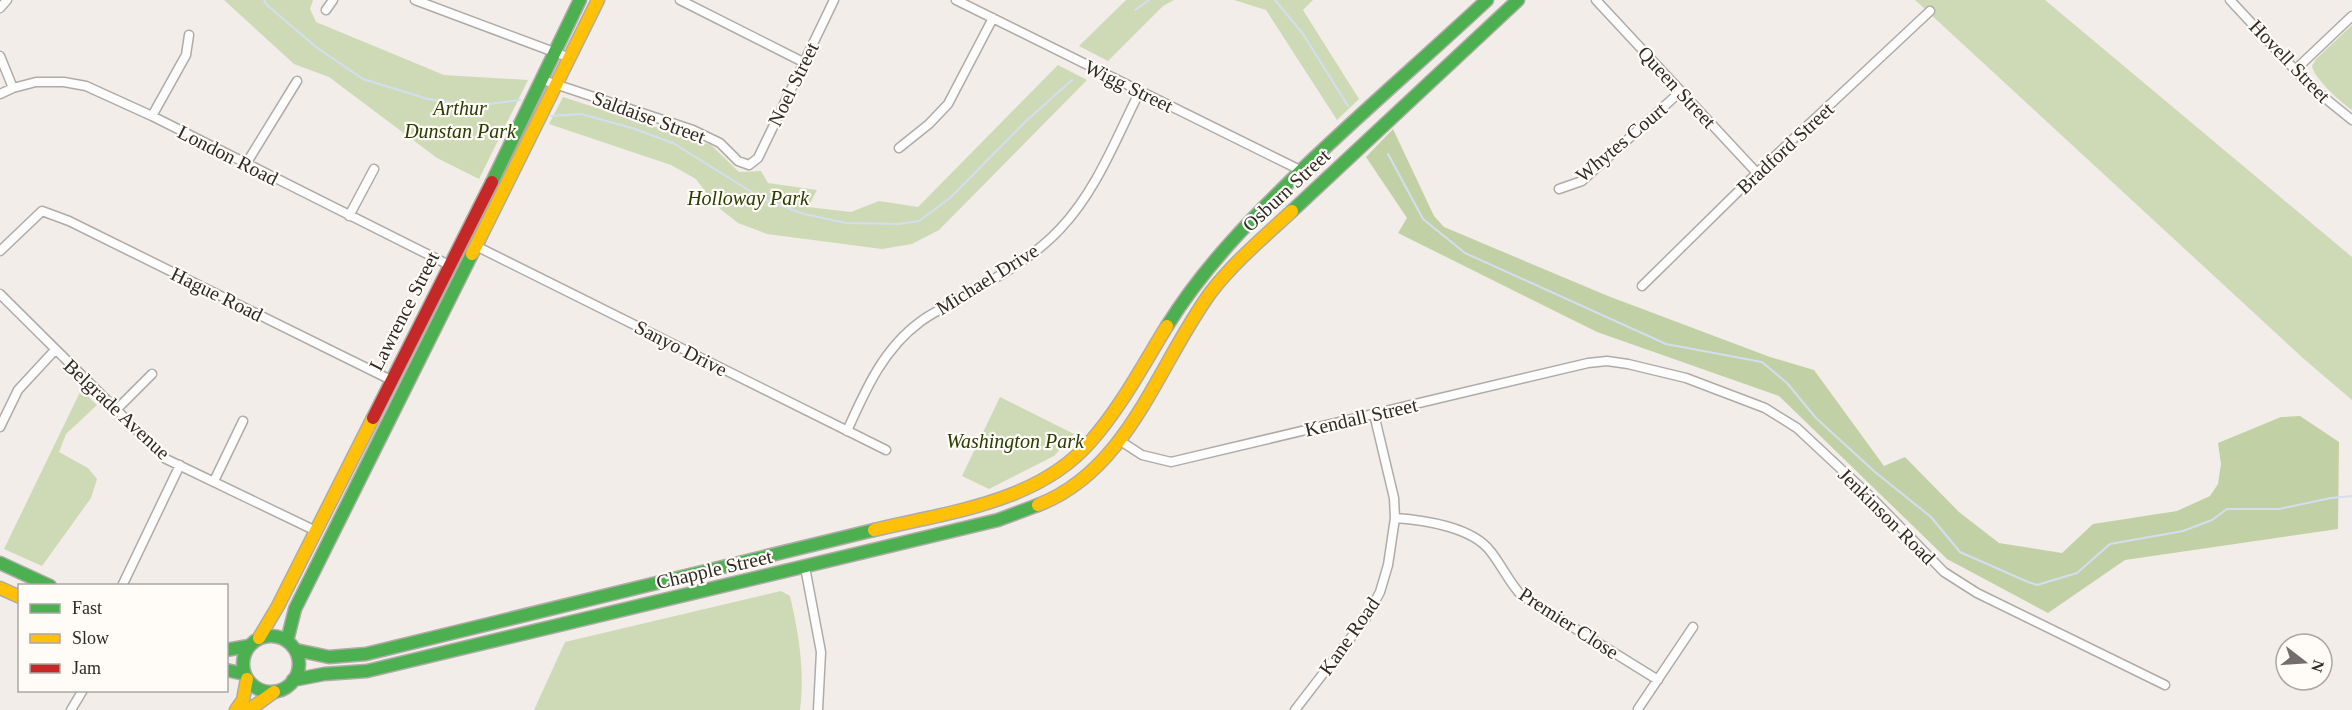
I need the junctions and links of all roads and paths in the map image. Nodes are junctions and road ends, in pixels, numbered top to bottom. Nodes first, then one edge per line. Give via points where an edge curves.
1 (7, 0) edge
2 (333, 0) edge
3 (415, 0) edge
4 (580, 0) edge
5 (598, 0) edge
6 (680, 0) edge
7 (834, 0) edge
8 (956, 0) edge
9 (1487, 0) edge
10 (1518, 0) edge
11 (1596, 0) edge
12 (2230, 0) edge
13 (0, 8) edge
14 (326, 10) dead end
15 (1930, 11) dead end
16 (2352, 16) edge
17 (993, 18) junction
18 (189, 35) dead end
19 (555, 52) junction
20 (0, 56) edge
21 (570, 58) junction
22 (803, 62) junction
23 (2295, 70) junction
24 (543, 80) junction
25 (297, 81) dead end
26 (11, 84) junction
27 (555, 84) junction
28 (1140, 91) junction
29 (1681, 91) junction
30 (0, 94) edge
31 (152, 116) junction
32 (2352, 120) edge
33 (898, 148) dead end
34 (246, 164) junction
35 (749, 165) joint
36 (374, 169) dead end
37 (1302, 171) junction
38 (1757, 173) junction
39 (1321, 184) junction
40 (1559, 189) dead end
41 (39, 200) dead end
42 (42, 211) junction
43 (349, 216) junction
44 (463, 239) junction
45 (476, 246) junction
46 (0, 250) edge
47 (449, 265) junction
48 (463, 272) junction
49 (1642, 286) dead end
50 (0, 294) edge
51 (55, 350) junction
52 (1607, 361) joint
53 (152, 374) dead end
54 (391, 380) junction
55 (116, 410) junction
56 (1374, 414) junction
57 (243, 421) dead end
58 (0, 427) edge
59 (1104, 428) junction
60 (847, 431) junction
61 (1119, 440) junction
62 (886, 450) dead end
63 (180, 465) junction
64 (214, 481) junction
65 (1395, 518) junction
66 (316, 531) junction
67 (332, 537) junction
68 (799, 547) junction
69 (0, 563) edge
70 (805, 567) junction
71 (48, 584) edge
72 (122, 584) edge
73 (0, 588) edge
74 (18, 596) edge
75 (1693, 627) dead end
76 (254, 642) junction
77 (292, 646) junction
78 (228, 649) edge
79 (228, 671) edge
80 (246, 677) junction
81 (293, 680) junction
82 (1658, 680) junction
83 (2165, 685) dead end
84 (82, 692) edge
85 (274, 692) junction
86 (71, 710) edge
87 (236, 710) edge
88 (249, 710) edge
89 (818, 710) edge
90 (1295, 710) edge
91 (1638, 710) edge

1 - 13 street
2 - 14 street
3 - 19 street
4 - 19 street, Lawrence Street
5 - 21 street, Lawrence Street
6 - 22 street
7 - 22 street, Noel Street
8 - 17 street, Wigg Street
9 - 37 street, Osburn Street
10 - 39 street, Osburn Street
11 - 29 street, Queen Street
12 - 23 street, Hovell Street
15 - 38 street, Bradford Street
16 - 23 street
17 - 28 street, Wigg Street
17 - 33 street via 948,104
18 - 31 street via 186,55
19 - 21 street
19 - 24 street, Lawrence Street
20 - 26 street
21 - 27 street, Lawrence Street
22 - 35 street, Noel Street via 758,158
23 - 32 street, Hovell Street
24 - 27 street, Saldaise Street
24 - 44 street, Lawrence Street
25 - 34 street
26 - 30 street, London Road
26 - 31 street, London Road via 75,84
27 - 35 street, Saldaise Street via 693,130 720,143 738,161
27 - 45 street, Lawrence Street
28 - 37 street, Wigg Street
28 - 60 street, Michael Drive via 1095,184 1072,215 1014,267 920,322 897,344 879,367
29 - 38 street, Queen Street
29 - 40 street, Whytes Court via 1582,181
31 - 34 street, London Road
34 - 43 street, London Road
36 - 43 street
37 - 39 street
37 - 59 street, Osburn Street via 1194,285
38 - 49 street, Bradford Street
39 - 61 street, Osburn Street via 1218,283 1134,422
41 - 42 street
42 - 46 street
42 - 54 street, Hague Road via 80,226
43 - 47 street, London Road
44 - 45 street
44 - 47 street, Lawrence Street
45 - 48 street, Lawrence Street
45 - 60 street, Sanyo Drive
47 - 48 street
47 - 54 street, Lawrence Street
48 - 67 street, Lawrence Street
50 - 51 street, Belgrade Avenue
51 - 55 street, Belgrade Avenue
51 - 58 street via 18,390
52 - 56 street, Kendall Street
52 - 83 street, Jenkinson Road via 1686,378 1765,408 1805,436 1944,572 1977,593
53 - 55 street
54 - 66 street, Lawrence Street
55 - 63 street, Belgrade Avenue via 166,459
56 - 61 street, Kendall Street via 1171,462 1142,455
56 - 65 street, Kane Road
57 - 64 street
59 - 61 street
59 - 68 street, Chapple Street via 1067,464 1023,490 989,502
60 - 62 street, Sanyo Drive
61 - 70 street, Chapple Street via 1085,477 1034,507 998,520
63 - 64 street, Belgrade Avenue
63 - 72 street
64 - 66 street, Belgrade Avenue
65 - 82 street, Premier Close via 1424,520 1477,539 1492,553 1521,595
65 - 90 street, Kane Road via 1388,565 1375,601
66 - 67 street
66 - 76 street, Lawrence Street
67 - 77 street, Lawrence Street via 288,624
68 - 70 street
68 - 77 street, Chapple Street via 366,654 336,657
69 - 71 street
70 - 81 street, Chapple Street via 367,671
70 - 89 street via 821,652
73 - 74 street
75 - 82 street
76 - 77 street via 274,636
76 - 78 street
76 - 80 street via 243,660
77 - 81 street via 299,664
79 - 80 street
80 - 85 street via 262,691
80 - 87 street via 245,692
81 - 85 street
82 - 91 street
84 - 86 street
85 - 88 street

